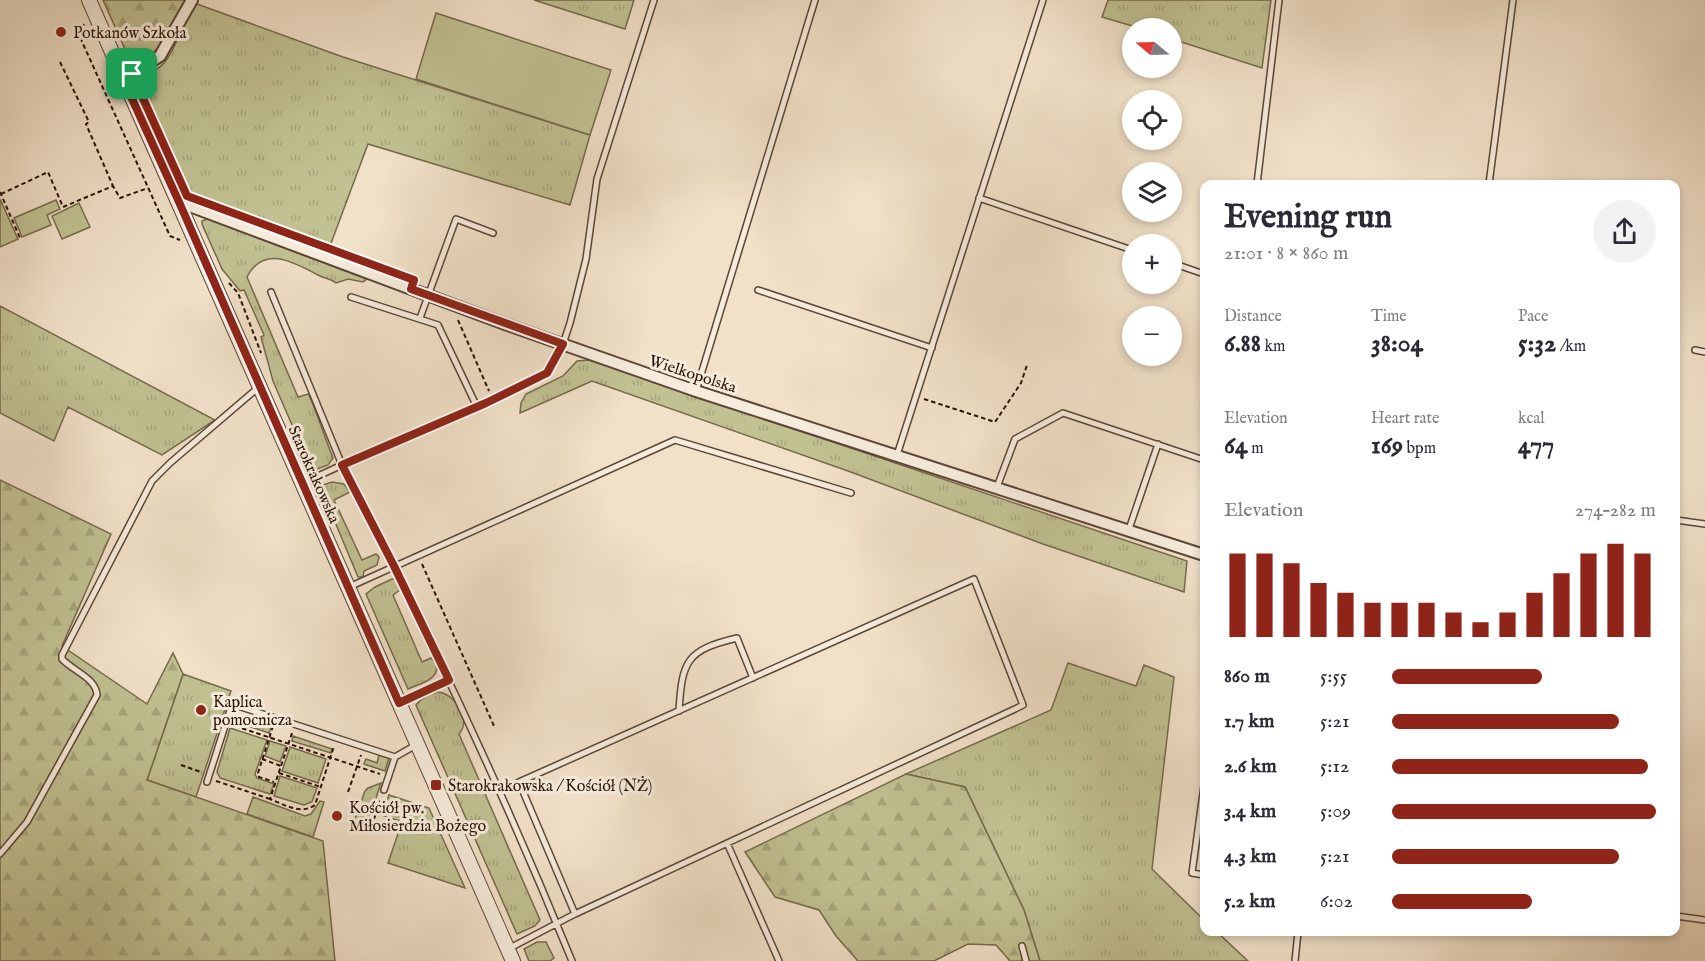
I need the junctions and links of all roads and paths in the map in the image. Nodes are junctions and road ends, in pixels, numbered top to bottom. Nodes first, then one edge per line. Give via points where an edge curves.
1 (89, 0) edge
2 (192, 0) edge
3 (654, 0) edge
4 (815, 0) edge
5 (1043, 0) edge
6 (1279, 0) edge
7 (1513, 0) edge
8 (60, 62) dead end
9 (123, 79) junction
10 (1257, 180) edge
11 (1490, 180) edge
12 (113, 186) junction
13 (148, 188) dead end
14 (0, 193) edge
15 (980, 198) junction
16 (179, 202) junction
17 (493, 233) dead end
18 (20, 238) dead end
19 (1122, 247) edge
20 (1182, 266) edge
21 (1200, 272) edge
22 (758, 290) dead end
23 (272, 292) dead end
24 (428, 295) junction
25 (351, 297) dead end
26 (450, 316) dead end
27 (420, 318) junction
28 (563, 344) junction
29 (932, 348) junction
30 (1695, 350) dead end
31 (1705, 352) edge
32 (1027, 365) dead end
33 (259, 387) junction
34 (696, 391) junction
35 (916, 396) junction
36 (493, 399) junction
37 (477, 407) junction
38 (1158, 444) junction
39 (897, 455) junction
40 (1200, 459) edge
41 (342, 465) junction
42 (301, 484) junction
43 (997, 487) junction
44 (851, 493) dead end
45 (1680, 521) edge
46 (1705, 524) edge
47 (1129, 530) junction
48 (1200, 554) edge
49 (418, 555) junction
50 (394, 566) junction
51 (347, 587) junction
52 (753, 678) junction
53 (449, 680) junction
54 (399, 703) junction
55 (679, 711) junction
56 (276, 718) junction
57 (226, 723) junction
58 (295, 724) junction
59 (494, 726) dead end
60 (270, 737) junction
61 (337, 738) junction
62 (289, 744) junction
63 (418, 745) junction
64 (363, 747) junction
65 (395, 757) junction
66 (330, 758) junction
67 (262, 759) junction
68 (181, 765) dead end
69 (281, 766) junction
70 (357, 766) junction
71 (279, 773) junction
72 (388, 777) junction
73 (208, 778) junction
74 (275, 783) junction
75 (321, 787) junction
76 (384, 790) joint
77 (348, 792) dead end
78 (270, 799) junction
79 (1200, 815) edge
80 (369, 833) dead end
81 (727, 843) junction
82 (0, 854) edge
83 (1200, 874) edge
84 (575, 914) junction
85 (1680, 917) edge
86 (1705, 920) edge
87 (557, 925) junction
88 (1298, 936) edge
89 (1022, 946) dead end
90 (511, 957) edge
91 (572, 961) edge
92 (779, 961) edge
93 (1026, 961) edge
94 (1295, 961) edge

1 - 9 street, Starokrakowska
2 - 9 street via 160,56
3 - 28 lane via 597,179 586,259
4 - 34 lane
5 - 15 lane
6 - 10 lane
7 - 11 lane
8 - 12 path via 89,122 86,124
9 - 16 street, Starokrakowska
12 - 13 path via 120,198
12 - 14 path via 63,207 48,172
14 - 18 path
15 - 19 lane
15 - 29 lane
16 - 24 street, Wielkopolska
16 - 33 street, Starokrakowska
17 - 24 lane via 456,219
20 - 21 lane
22 - 29 lane
23 - 41 lane
24 - 27 lane
24 - 28 street, Wielkopolska
25 - 27 lane
26 - 36 path via 459,320
27 - 37 lane via 438,325
28 - 34 street, Wielkopolska
28 - 36 lane via 547,373
29 - 35 lane
30 - 31 lane
32 - 35 path via 1021,383 995,422
33 - 42 street, Starokrakowska
33 - 82 lane via 152,481 62,655 68,665 94,683 98,694 27,822
34 - 39 street, Wielkopolska
35 - 39 lane
36 - 37 lane
37 - 41 lane
38 - 40 lane
38 - 43 lane via 1063,413 1015,439
38 - 47 lane
39 - 43 street, Wielkopolska
41 - 42 lane
41 - 50 lane
42 - 51 street, Starokrakowska
43 - 47 street, Wielkopolska
44 - 49 lane via 675,440
45 - 46 lane
47 - 48 street, Wielkopolska
49 - 50 lane
49 - 59 path
50 - 51 lane
50 - 53 lane
51 - 54 street, Starokrakowska
52 - 55 lane
52 - 55 lane via 737,638 697,651 685,668
52 - 81 lane via 974,579 1023,705
53 - 54 lane
53 - 87 lane
54 - 63 street, Starokrakowska
55 - 84 lane via 519,782
56 - 57 lane via 232,704
56 - 58 lane
56 - 60 path
57 - 60 path
57 - 73 lane
58 - 61 lane
58 - 62 path
60 - 62 path
60 - 67 path
61 - 64 lane
61 - 66 path
62 - 66 path
62 - 69 path
63 - 65 lane
63 - 90 street, Starokrakowska
64 - 65 lane
64 - 70 path
65 - 72 lane
66 - 70 path
66 - 75 path
67 - 69 path
67 - 74 path via 259,777
68 - 73 path
69 - 71 path
70 - 72 path
70 - 77 path
71 - 74 path
71 - 75 path
72 - 76 lane
73 - 78 path
74 - 78 path
75 - 78 path via 315,805 308,810
76 - 80 path
79 - 83 lane via 1192,873
81 - 84 lane
81 - 92 lane
84 - 87 lane
85 - 86 lane
87 - 90 lane
87 - 91 lane
88 - 94 lane
89 - 93 lane

